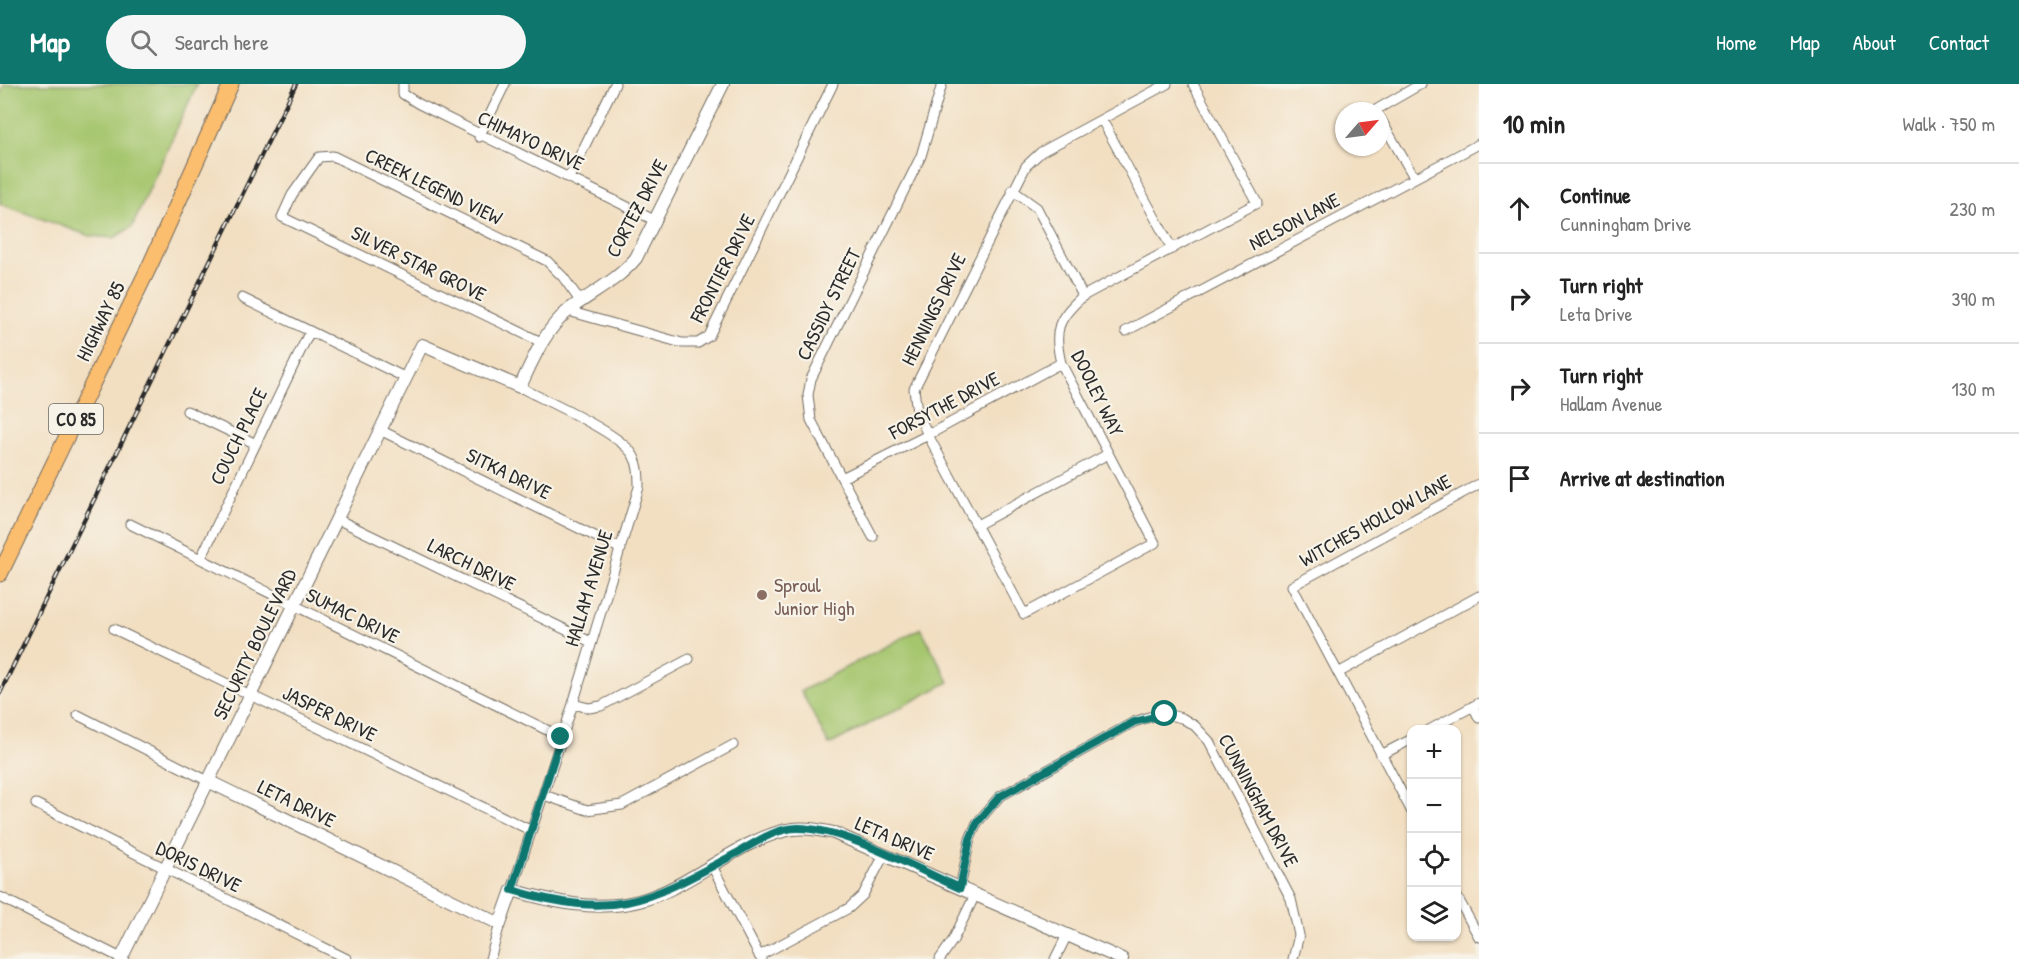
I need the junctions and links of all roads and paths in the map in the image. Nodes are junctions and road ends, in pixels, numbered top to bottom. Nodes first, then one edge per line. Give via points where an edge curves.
1 (231, 84) edge
2 (403, 84) edge
3 (505, 84) edge
4 (615, 84) edge
5 (723, 84) edge
6 (833, 84) edge
7 (942, 84) edge
8 (1167, 84) edge
9 (1193, 84) edge
10 (1421, 84) edge
11 (1389, 103) edge
12 (1102, 120) junction
13 (1389, 134) edge
14 (480, 137) junction
15 (1479, 144) edge
16 (1414, 177) junction
17 (569, 178) junction
18 (1012, 190) junction
19 (282, 217) joint
20 (654, 220) junction
21 (1172, 249) junction
22 (1083, 296) junction
23 (242, 298) dead end
24 (581, 302) junction
25 (568, 311) junction
26 (310, 331) junction
27 (1126, 331) dead end
28 (541, 342) junction
29 (422, 345) joint
30 (1061, 363) junction
31 (406, 378) junction
32 (520, 387) junction
33 (187, 411) dead end
34 (381, 430) junction
35 (928, 435) junction
36 (254, 443) junction
37 (1108, 454) junction
38 (842, 478) junction
39 (1479, 484) edge
40 (337, 519) junction
41 (130, 524) dead end
42 (977, 525) junction
43 (873, 537) dead end
44 (621, 549) junction
45 (201, 558) junction
46 (0, 574) edge
47 (1479, 596) edge
48 (294, 606) junction
49 (1024, 614) joint
50 (114, 629) dead end
51 (591, 642) junction
52 (689, 659) dead end
53 (1338, 673) junction
54 (250, 695) junction
55 (573, 704) junction
56 (1476, 705) edge
57 (78, 715) dead end
58 (1479, 718) edge
59 (1437, 725) edge
60 (561, 737) junction
61 (1407, 742) edge
62 (733, 745) dead end
63 (1381, 755) junction
64 (208, 781) junction
65 (544, 795) junction
66 (1407, 803) edge
67 (36, 804) dead end
68 (530, 830) junction
69 (884, 855) junction
70 (712, 866) junction
71 (165, 869) junction
72 (960, 888) junction
73 (512, 890) junction
74 (975, 895) junction
75 (0, 897) edge
76 (1461, 904) edge
77 (500, 924) junction
78 (1067, 935) junction
79 (1479, 937) edge
80 (760, 957) edge
81 (121, 959) edge
82 (347, 959) edge
83 (490, 959) edge
84 (940, 959) edge
85 (1055, 959) edge
86 (1122, 959) edge
87 (1293, 959) edge

1 - 46 main road, HIGHWAY 85 / CO 85 via 151,263
2 - 14 street, CHIMAYO DRIVE via 404,94 418,104
3 - 14 street
4 - 17 street
5 - 20 street, CORTEZ DRIVE
6 - 25 street, FRONTIER DRIVE via 709,336 698,343 682,343
7 - 38 street, CASSIDY STREET via 921,156 811,379 811,420
8 - 12 street, HENNINGS DRIVE
9 - 21 street, DOOLEY WAY via 1257,203
10 - 11 street
12 - 18 street, HENNINGS DRIVE via 1041,152 1026,166
12 - 21 street
13 - 16 street
14 - 17 street, CHIMAYO DRIVE
15 - 16 street, NELSON LANE
16 - 27 street, NELSON LANE
17 - 20 street, CHIMAYO DRIVE
18 - 22 street via 1037,208
18 - 35 street, HENNINGS DRIVE via 914,389 917,411
19 - 24 street, CREEK LEGEND VIEW via 292,195 319,158 333,156 547,261
19 - 28 street, SILVER STAR GROVE
20 - 24 street, CORTEZ DRIVE via 636,258 624,273
21 - 22 street, DOOLEY WAY
22 - 30 street, DOOLEY WAY via 1059,323 1056,341
23 - 26 street
24 - 25 street, CORTEZ DRIVE
25 - 28 street, CORTEZ DRIVE
26 - 31 street
26 - 36 street, COUCH PLACE
28 - 32 street, CORTEZ DRIVE
29 - 31 street, SECURITY BOULEVARD
29 - 32 street, HALLAM AVENUE
30 - 35 street, FORSYTHE DRIVE
30 - 37 street, DOOLEY WAY
31 - 34 street, SECURITY BOULEVARD
32 - 44 street, HALLAM AVENUE via 619,440 633,455 639,487
33 - 36 street
34 - 40 street, SECURITY BOULEVARD
34 - 44 street, SITKA DRIVE
35 - 38 street, FORSYTHE DRIVE
35 - 42 street, HENNINGS DRIVE
36 - 45 street, COUCH PLACE
37 - 42 street
37 - 49 street, DOOLEY WAY via 1155,543
38 - 43 street, CASSIDY STREET
39 - 53 street, WITCHES HOLLOW LANE via 1292,586
40 - 48 street, SECURITY BOULEVARD
40 - 51 street, LARCH DRIVE
41 - 45 street, SUMAC DRIVE
42 - 49 street, HENNINGS DRIVE
44 - 51 street, HALLAM AVENUE
45 - 48 street, SUMAC DRIVE
47 - 53 street
48 - 54 street, SECURITY BOULEVARD
48 - 60 street, SUMAC DRIVE
50 - 54 street, JASPER DRIVE
51 - 55 street, HALLAM AVENUE
52 - 55 street via 601,706
53 - 63 street, WITCHES HOLLOW LANE
54 - 64 street, SECURITY BOULEVARD
54 - 68 street, JASPER DRIVE
55 - 60 street, HALLAM AVENUE
56 - 58 street
56 - 59 street
57 - 64 street, LETA DRIVE
60 - 65 street, HALLAM AVENUE
61 - 63 street
62 - 65 street via 622,805 587,810
63 - 66 street, WITCHES HOLLOW LANE
64 - 71 street, SECURITY BOULEVARD
64 - 77 street, LETA DRIVE
65 - 68 street, HALLAM AVENUE
67 - 71 street, DORIS DRIVE
68 - 73 street, HALLAM AVENUE
69 - 70 street, LETA DRIVE via 834,833 795,828 773,833
69 - 72 street, LETA DRIVE
69 - 80 street via 863,895 849,908
70 - 73 street, LETA DRIVE via 660,893 622,905 576,905
70 - 80 street
71 - 81 street, SECURITY BOULEVARD
71 - 82 street, DORIS DRIVE
72 - 74 street, LETA DRIVE
72 - 87 street, CUNNINGHAM DRIVE via 970,839 977,823 999,797 1134,722 1165,714 1196,726 1209,741 1286,888 1299,935
73 - 77 street, HALLAM AVENUE
74 - 78 street, LETA DRIVE
74 - 84 street
75 - 81 street
76 - 79 street
77 - 83 street, HALLAM AVENUE
78 - 85 street
78 - 86 street, LETA DRIVE

